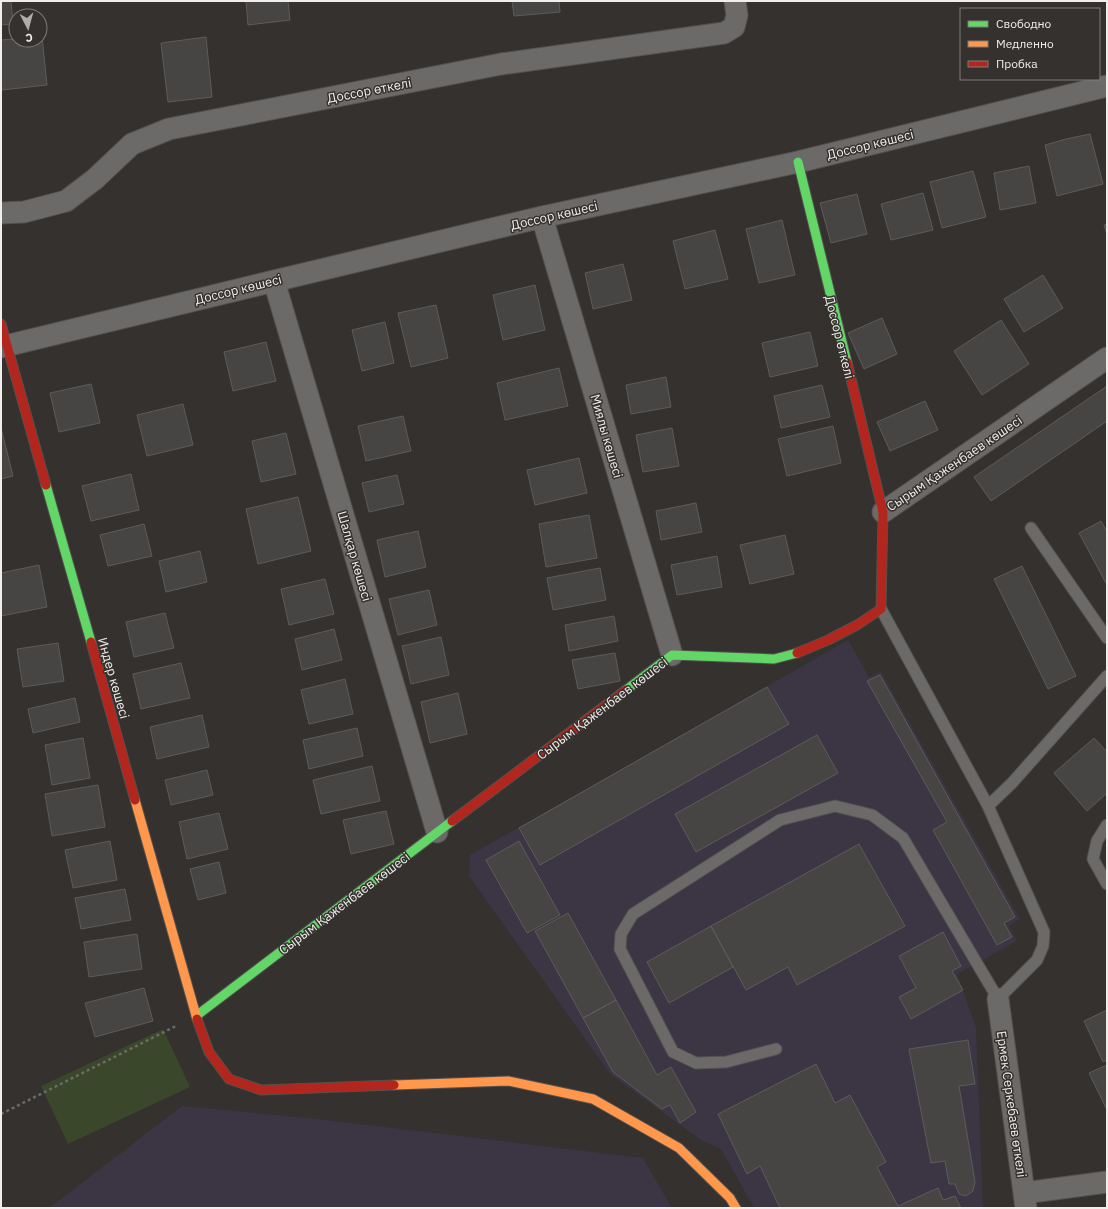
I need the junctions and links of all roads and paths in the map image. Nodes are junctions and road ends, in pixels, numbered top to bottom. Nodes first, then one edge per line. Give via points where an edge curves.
1 (736, 1) edge
2 (1107, 86) edge
3 (798, 162) junction
4 (1, 213) edge
5 (542, 217) junction
6 (274, 281) junction
7 (1, 324) edge
8 (4, 347) edge
9 (1107, 358) edge
10 (882, 512) junction
11 (1031, 528) dead end
12 (881, 608) junction
13 (1107, 638) edge
14 (672, 655) junction
15 (1107, 676) edge
16 (988, 806) junction
17 (1107, 825) edge
18 (437, 832) junction
19 (1107, 884) edge
20 (998, 1000) junction
21 (196, 1016) junction
22 (776, 1049) dead end
23 (1, 1114) edge
24 (1107, 1182) edge
25 (1025, 1201) edge
26 (736, 1208) edge

1 - 4 street, Доссор өткелі via 737,15 734,27 724,33 501,64 169,129 132,144 95,179 66,201 24,212
2 - 3 street, Доссор көшесі
3 - 5 street, Доссор көшесі
3 - 10 street, Доссор өткелі
5 - 6 street, Доссор көшесі
5 - 14 street, Миялы көшесі
6 - 8 street, Доссор көшесі
6 - 18 street, Шалқар көшесі
7 - 8 street, Индер көшесі
8 - 21 street, Индер көшесі
9 - 10 street, Сырым Қаженбаев көшесі
10 - 12 street, Сырым Қаженбаев көшесі
11 - 13 lane
12 - 14 street, Сырым Қаженбаев көшесі via 857,625 828,640 801,652 774,659
12 - 16 lane
14 - 18 street, Сырым Қаженбаев көшесі
15 - 16 lane
16 - 20 lane via 1044,932 1043,946 1037,960
17 - 19 lane via 1097,841 1093,859
18 - 21 street, Сырым Қаженбаев көшесі
20 - 22 lane via 903,838 872,815 835,806 780,820 633,914 622,934 620,950 673,1052 696,1064 726,1062
20 - 25 street, Ермек Серкебаев өткелі
21 - 23 path
21 - 26 street, Индер көшесі via 209,1052 229,1079 261,1090 508,1081 593,1099 679,1148 730,1198
24 - 25 street

